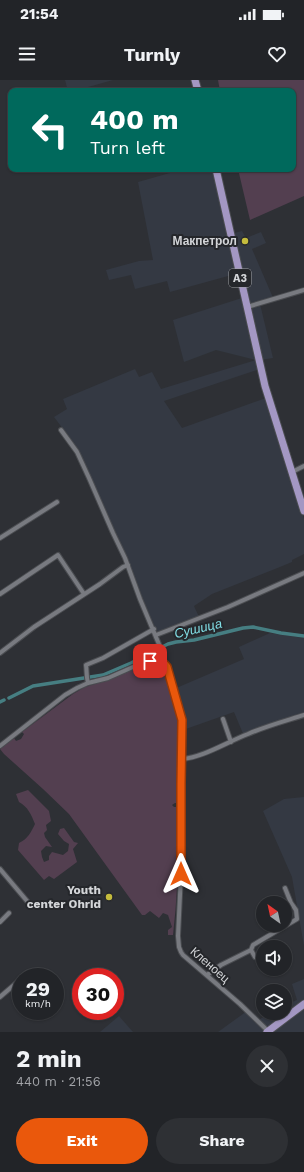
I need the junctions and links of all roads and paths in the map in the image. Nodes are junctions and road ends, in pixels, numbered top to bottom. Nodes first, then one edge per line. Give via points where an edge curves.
1 (217, 172) edge
2 (304, 290) edge
3 (247, 307) junction
4 (61, 430) dead end
5 (304, 466) edge
6 (292, 472) junction
7 (57, 502) dead end
8 (304, 511) edge
9 (0, 538) edge
10 (128, 565) junction
11 (304, 573) edge
12 (0, 594) edge
13 (84, 594) junction
14 (154, 630) junction
15 (156, 635) junction
16 (0, 653) edge
17 (160, 660) junction
18 (87, 679) junction
19 (304, 715) edge
20 (223, 719) dead end
21 (231, 742) junction
22 (0, 746) edge
23 (182, 759) junction
24 (0, 870) edge
25 (285, 888) dead end
26 (27, 901) dead end
27 (9, 913) dead end
28 (0, 922) edge
29 (251, 950) junction
30 (255, 957) dead end
31 (206, 975) junction
32 (12, 987) edge
33 (0, 997) edge
34 (304, 1004) edge
35 (304, 1009) edge
36 (269, 1032) edge

1 - 3 main road, A3
2 - 3 street
3 - 6 main road, A3 via 265,386
4 - 10 street via 77,452
5 - 6 street
6 - 8 main road, A3
7 - 9 street
10 - 13 street
10 - 14 street
11 - 15 street via 221,610
12 - 13 street via 58,555
13 - 16 street
14 - 15 street
14 - 18 street via 86,665
15 - 17 street via 162,653
17 - 18 street via 150,661 108,678
17 - 23 street, Кленоец via 167,667 182,715
18 - 22 street
19 - 21 street
20 - 21 street
21 - 23 street
23 - 31 street, Кленоец via 179,947 181,952
24 - 26 street
25 - 29 street via 296,910 297,919 254,944
27 - 28 street
29 - 30 street
29 - 31 street
31 - 36 street, Кленоец
32 - 33 street
34 - 36 main road
35 - 36 main road

